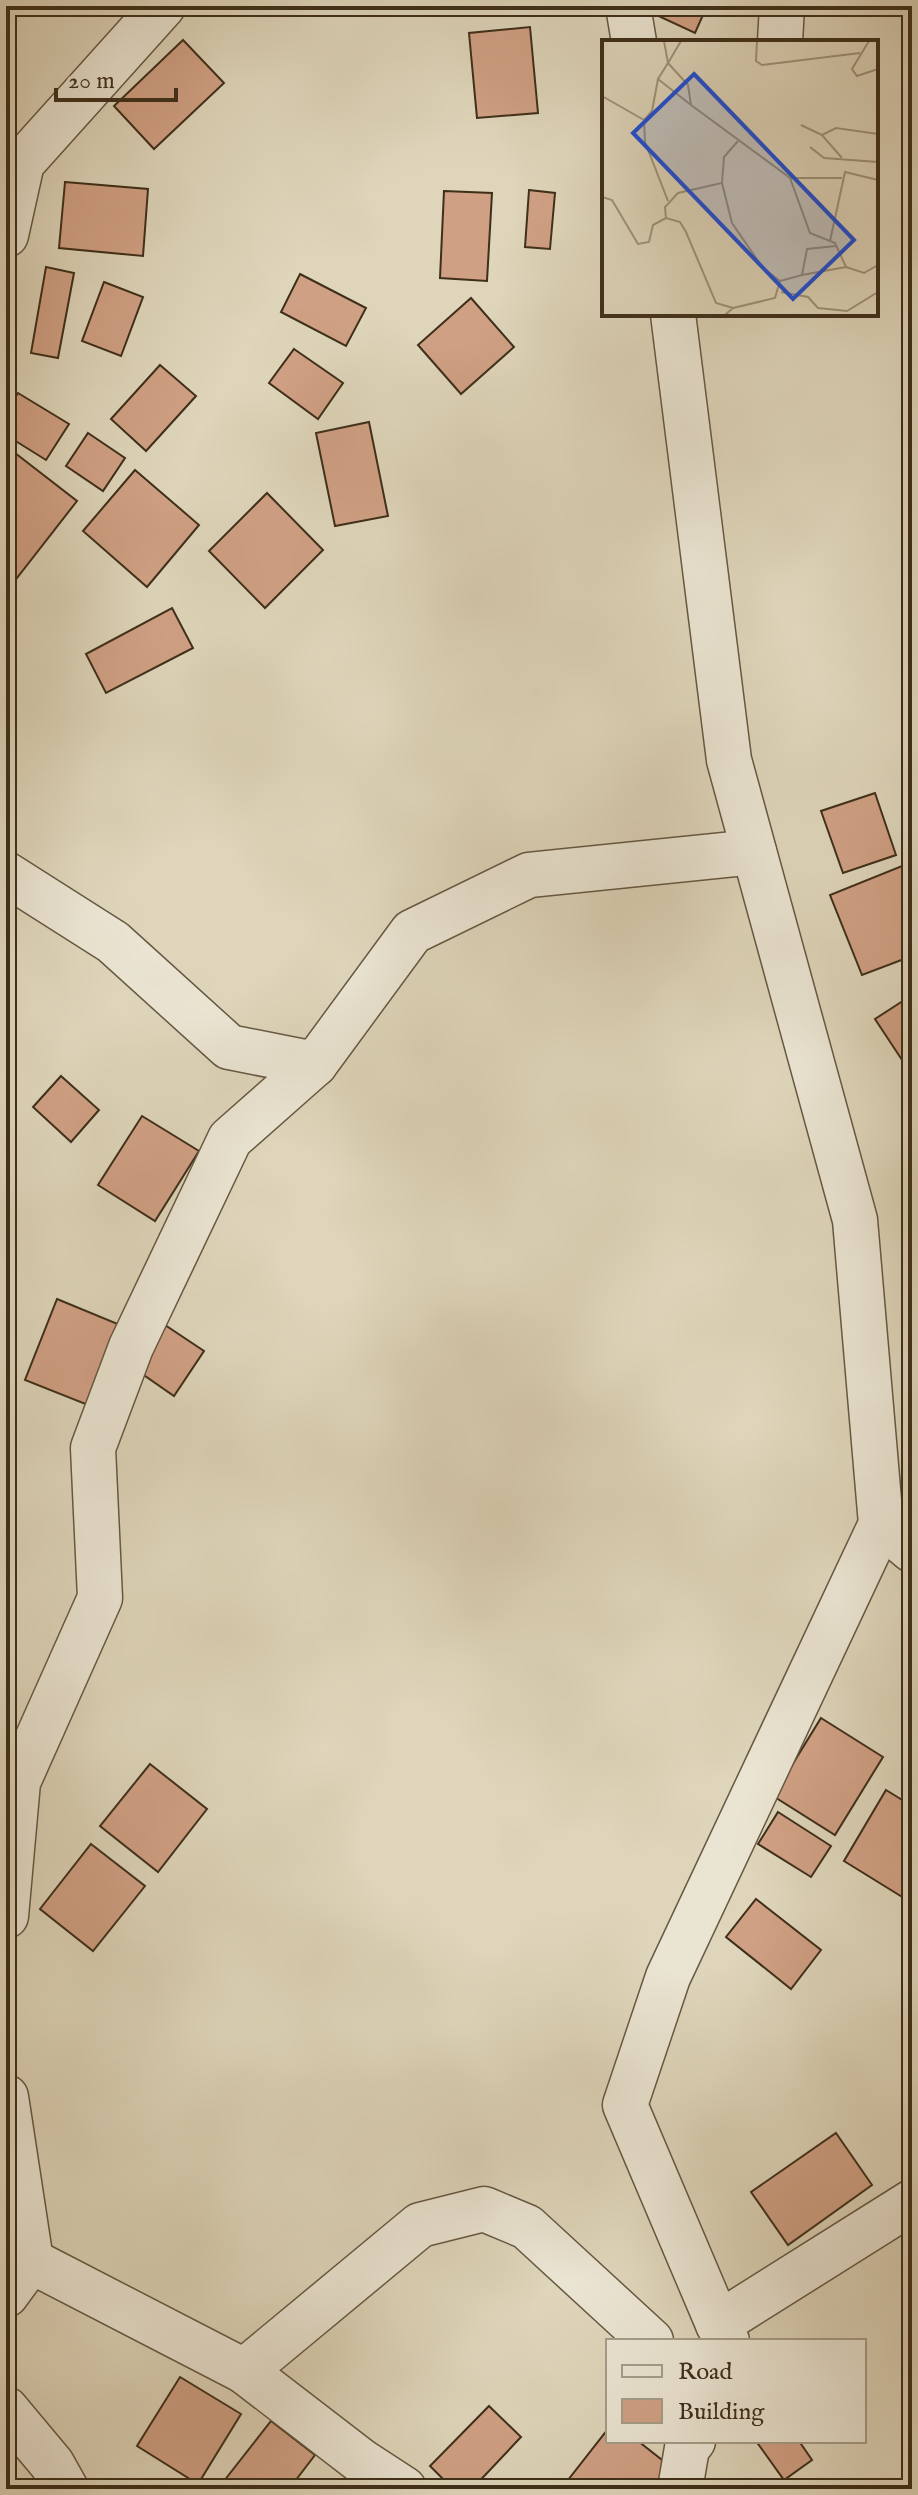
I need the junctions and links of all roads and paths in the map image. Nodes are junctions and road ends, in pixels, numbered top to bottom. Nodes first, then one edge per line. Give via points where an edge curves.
1 (163, 6) edge
2 (628, 6) edge
3 (782, 6) edge
4 (634, 40) edge
5 (780, 40) edge
6 (6, 235) edge
7 (673, 316) edge
8 (754, 852) junction
9 (6, 874) edge
10 (315, 1064) junction
11 (896, 1537) edge
12 (6, 1916) edge
13 (6, 2097) edge
14 (912, 2202) edge
15 (19, 2278) edge
16 (723, 2333) edge
17 (649, 2339) edge
18 (244, 2371) junction
19 (6, 2409) edge
20 (691, 2443) edge
21 (66, 2489) edge
22 (404, 2489) edge
23 (680, 2489) edge

1 - 6 street via 22,163
2 - 4 street
3 - 5 street
7 - 8 street via 729,760
8 - 10 street via 529,875 412,932
8 - 11 street via 855,1220
9 - 10 street via 113,942 229,1047
10 - 12 street via 230,1139 131,1347 93,1448 100,1598 18,1782
11 - 16 street via 668,1977 625,2105
13 - 15 street
14 - 16 street
15 - 18 street
17 - 18 street via 527,2227 484,2209 420,2225
18 - 22 street
19 - 21 street
20 - 23 street

